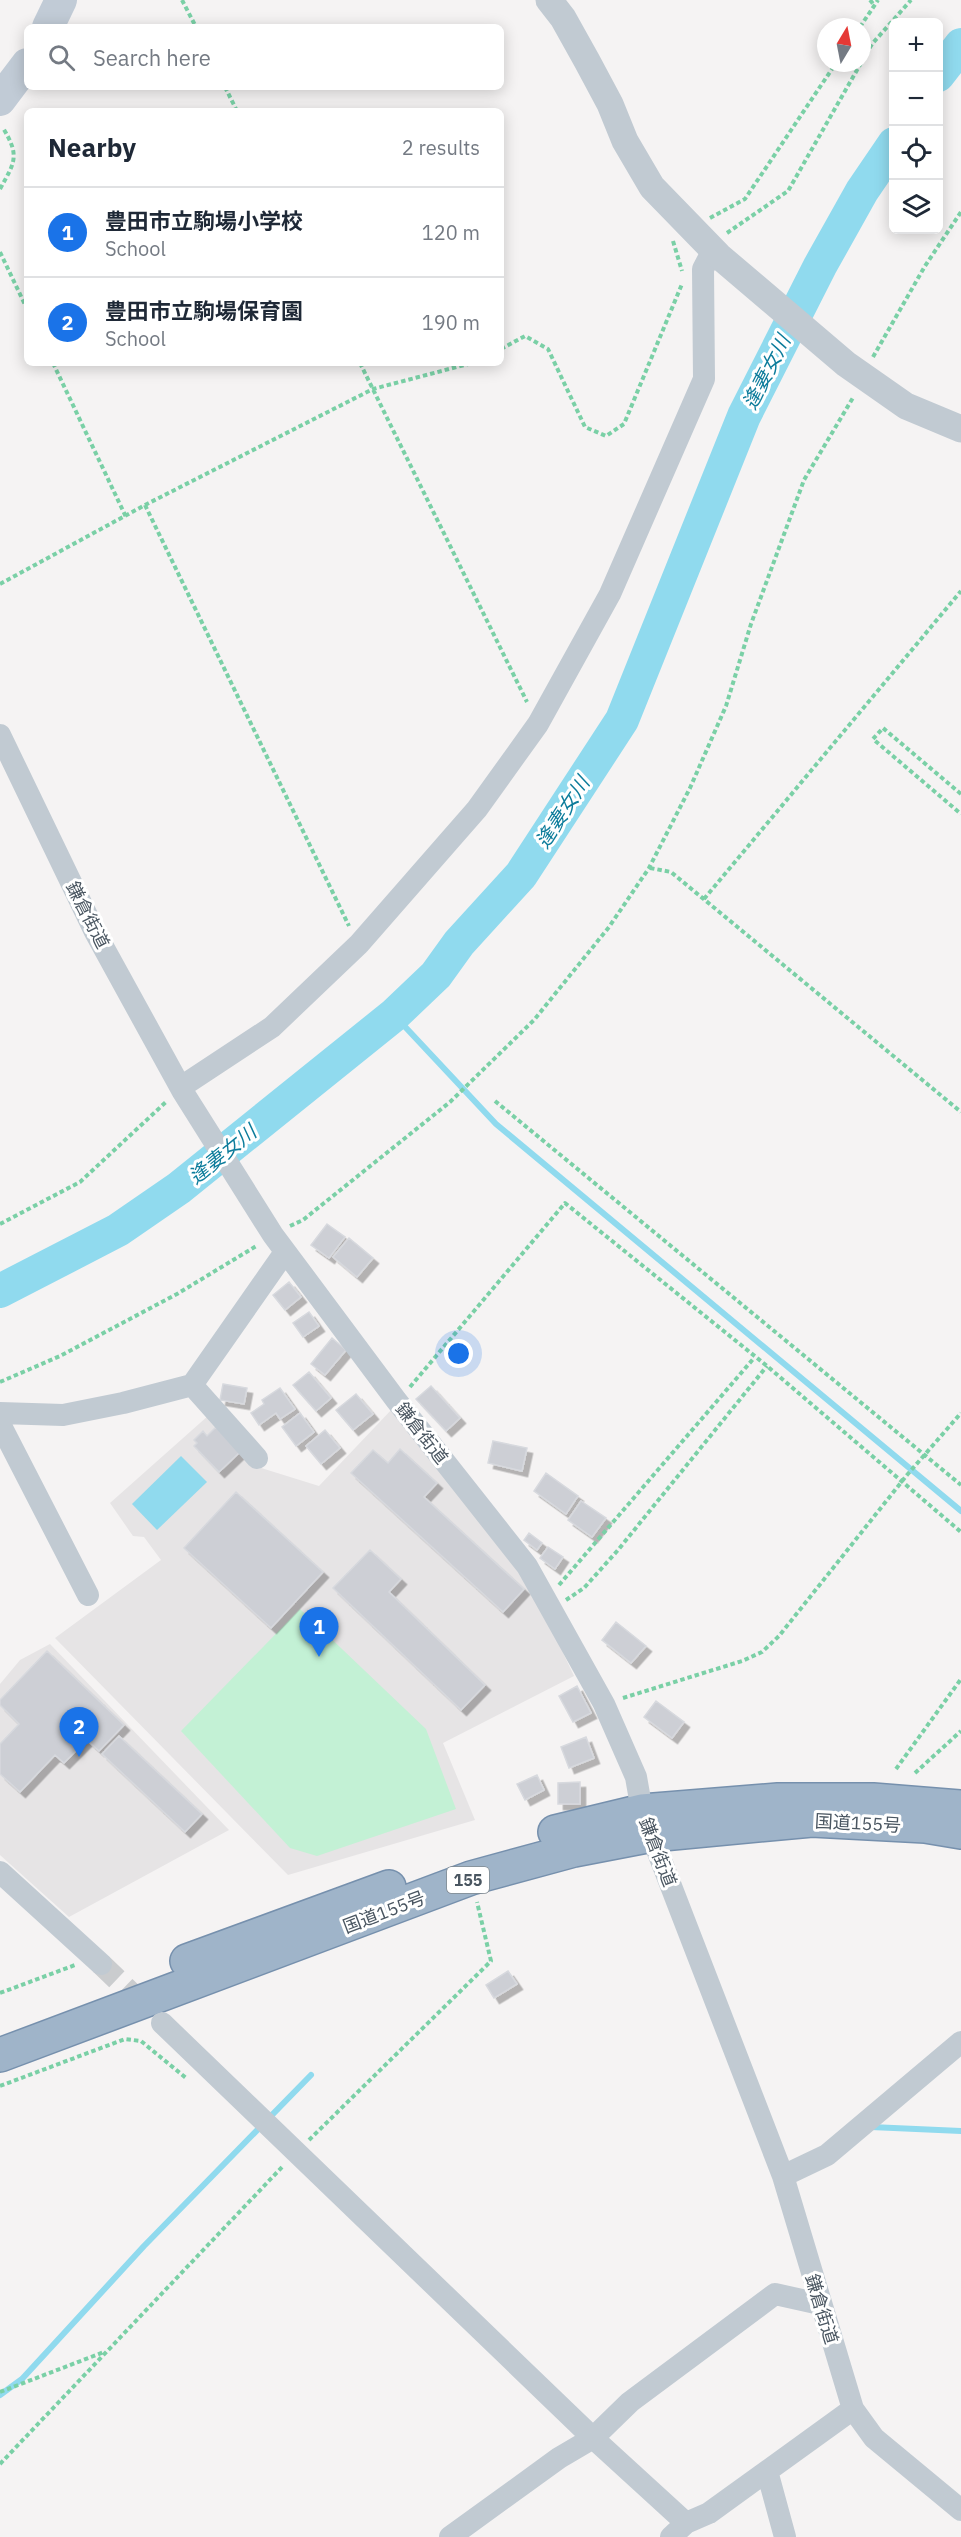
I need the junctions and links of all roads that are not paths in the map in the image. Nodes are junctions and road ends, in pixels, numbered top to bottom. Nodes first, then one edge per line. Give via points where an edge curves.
1 (61, 0) edge
2 (549, 0) edge
3 (49, 24) edge
4 (24, 70) edge
5 (2, 114) edge
6 (716, 253) junction
7 (961, 429) edge
8 (0, 735) edge
9 (182, 1090) junction
10 (276, 1239) junction
11 (192, 1384) junction
12 (0, 1413) edge
13 (0, 1424) edge
14 (257, 1458) dead end
15 (88, 1595) dead end
16 (961, 1807) edge
17 (647, 1823) junction
18 (961, 1832) edge
19 (0, 1872) edge
20 (98, 1961) tunnel mouth
21 (162, 2023) tunnel mouth
22 (0, 2031) edge
23 (961, 2042) edge
24 (0, 2055) edge
25 (783, 2176) junction
26 (820, 2304) junction
27 (853, 2409) junction
28 (592, 2438) junction
29 (767, 2471) junction
30 (961, 2510) edge
31 (678, 2530) edge
32 (450, 2537) edge
33 (785, 2537) edge

1 - 3 main road
2 - 6 street via 587,61 652,187
4 - 5 main road
6 - 7 street via 855,371 906,406
6 - 9 street via 703,269 704,379 610,594 537,724 477,809 358,944 273,1027
8 - 9 street, 鎌倉街道 via 95,933
9 - 10 street, 鎌倉街道
10 - 11 street
10 - 17 street, 鎌倉街道 via 527,1566 604,1704 636,1777
11 - 12 street via 63,1415
11 - 14 street
13 - 15 street
16 - 17 highway, 国道155号 / 155 via 873,1800 778,1800
17 - 18 highway, 国道155号 / 155 via 812,1820
17 - 22 highway, 国道155号 / 155 via 524,1841 341,1904
17 - 24 highway, 国道155号 / 155 via 574,1850 471,1878
17 - 25 street, 鎌倉街道
19 - 20 street
21 - 28 street
23 - 25 street via 827,2155
25 - 26 street, 鎌倉街道
26 - 27 street, 鎌倉街道
26 - 28 street via 775,2294 630,2402
27 - 29 street
27 - 30 street, 鎌倉街道 via 874,2438
28 - 31 street
28 - 32 street
29 - 31 street
29 - 33 street

